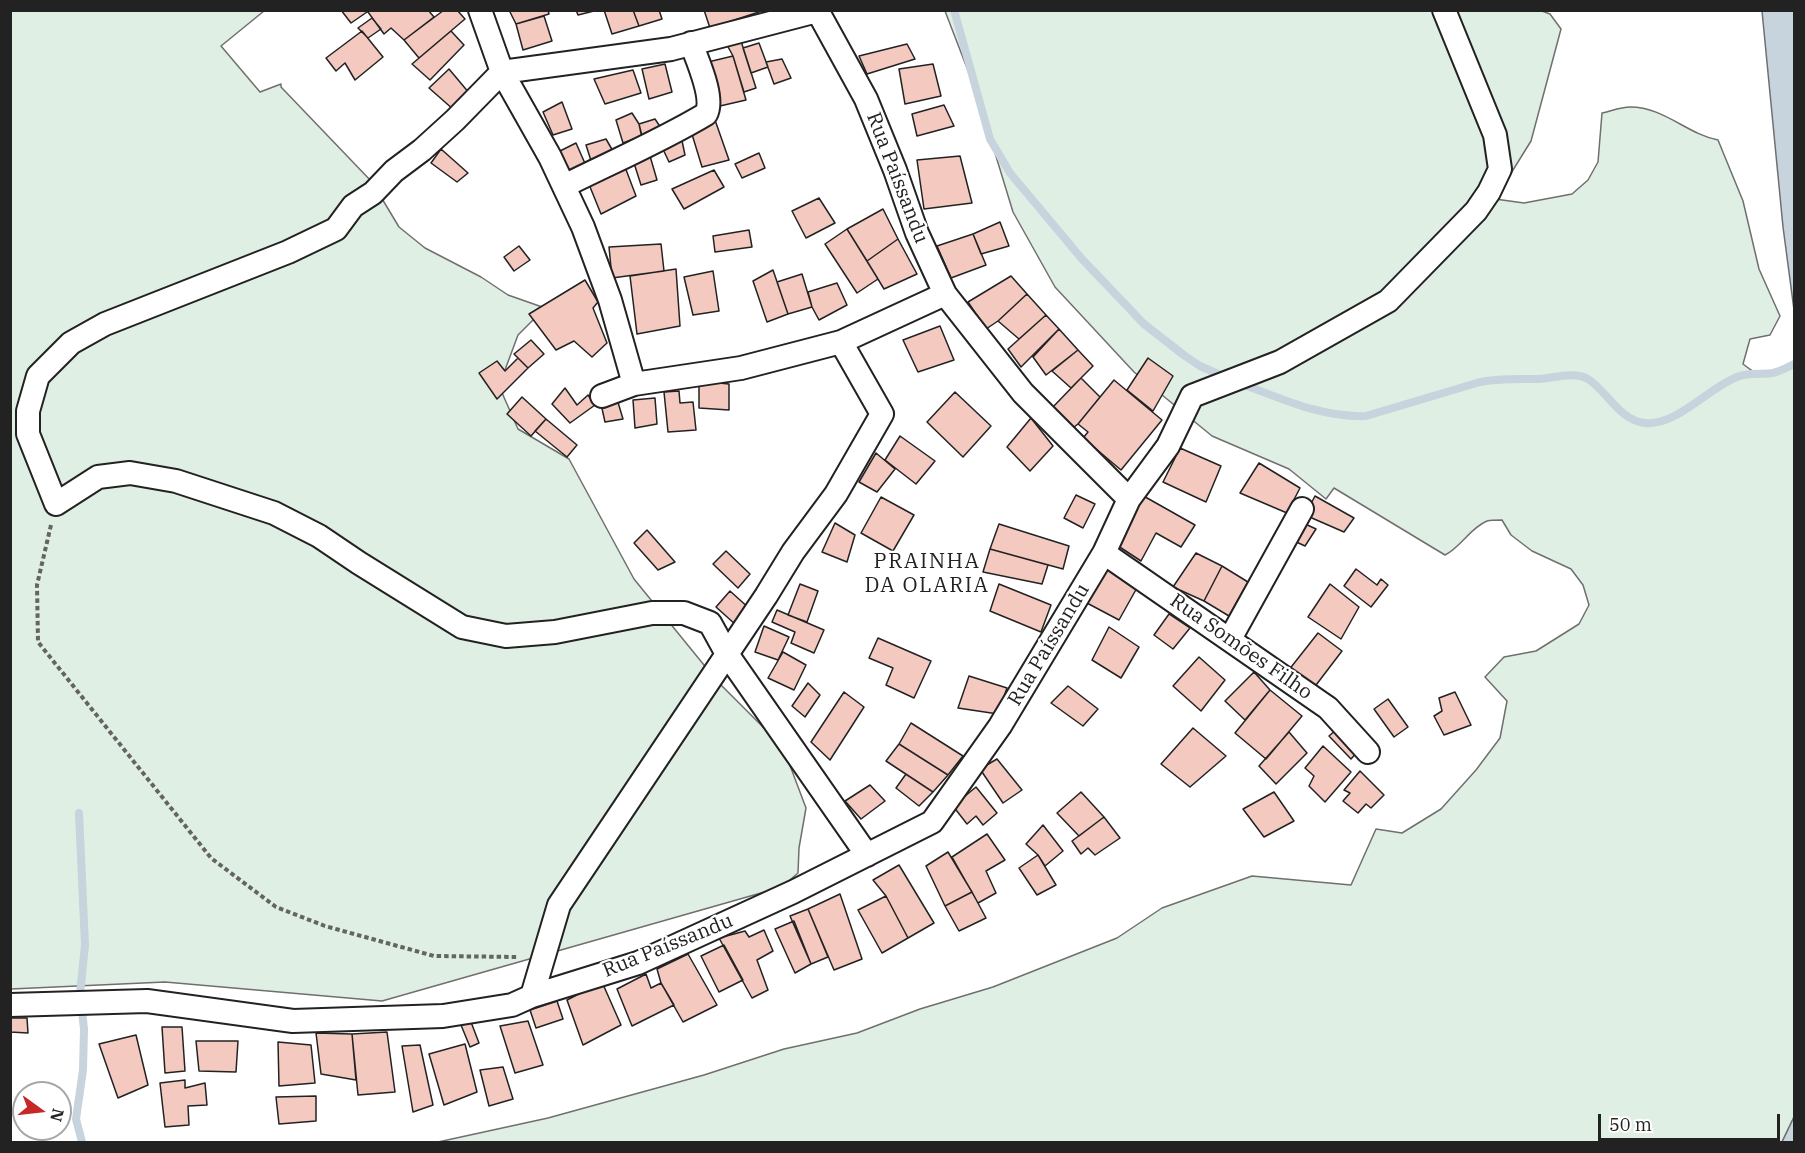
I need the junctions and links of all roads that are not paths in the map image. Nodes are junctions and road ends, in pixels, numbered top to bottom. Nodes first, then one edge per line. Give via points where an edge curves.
1 (480, 10) edge
2 (1444, 10) edge
3 (817, 11) edge
4 (692, 43) junction
5 (502, 72) junction
6 (564, 186) junction
7 (945, 294) junction
8 (841, 342) junction
9 (634, 384) junction
10 (602, 396) dead end
11 (1129, 499) junction
12 (1302, 509) dead end
13 (1104, 553) junction
14 (1230, 639) junction
15 (727, 654) junction
16 (1368, 752) dead end
17 (867, 855) junction
18 (532, 996) junction
19 (10, 1005) edge

1 - 5 street
2 - 11 street, Rua Paíssandu via 1495,135 1500,169 1489,192 1476,211 1388,301 1280,362 1192,396 1168,446
3 - 4 street
3 - 7 street, Rua Paíssandu via 866,99 917,233
4 - 5 street
4 - 6 street via 709,97 706,114
5 - 6 street
5 - 15 street via 439,135 353,206 336,229 288,252 105,324 71,343 38,376 28,411 28,434 56,504 98,477 130,473 176,481 274,513 319,536 462,627 506,636 555,632 652,613 684,613 710,623
6 - 9 street via 610,300
7 - 8 street
7 - 11 street, Rua Paíssandu via 1023,393
8 - 9 street via 741,368
8 - 15 street via 882,414 836,494
9 - 10 street
11 - 13 street, Rua Paíssandu
12 - 14 street
13 - 14 street, Rua Somões Filho
13 - 17 street, Rua Paíssandu via 1000,726 932,822
14 - 16 street, Rua Somões Filho via 1328,708
15 - 17 street
15 - 18 street via 559,905
17 - 18 street, Rua Paíssandu via 638,963
18 - 19 street, Rua Paíssandu via 512,1005 442,1016 293,1021 147,1001

